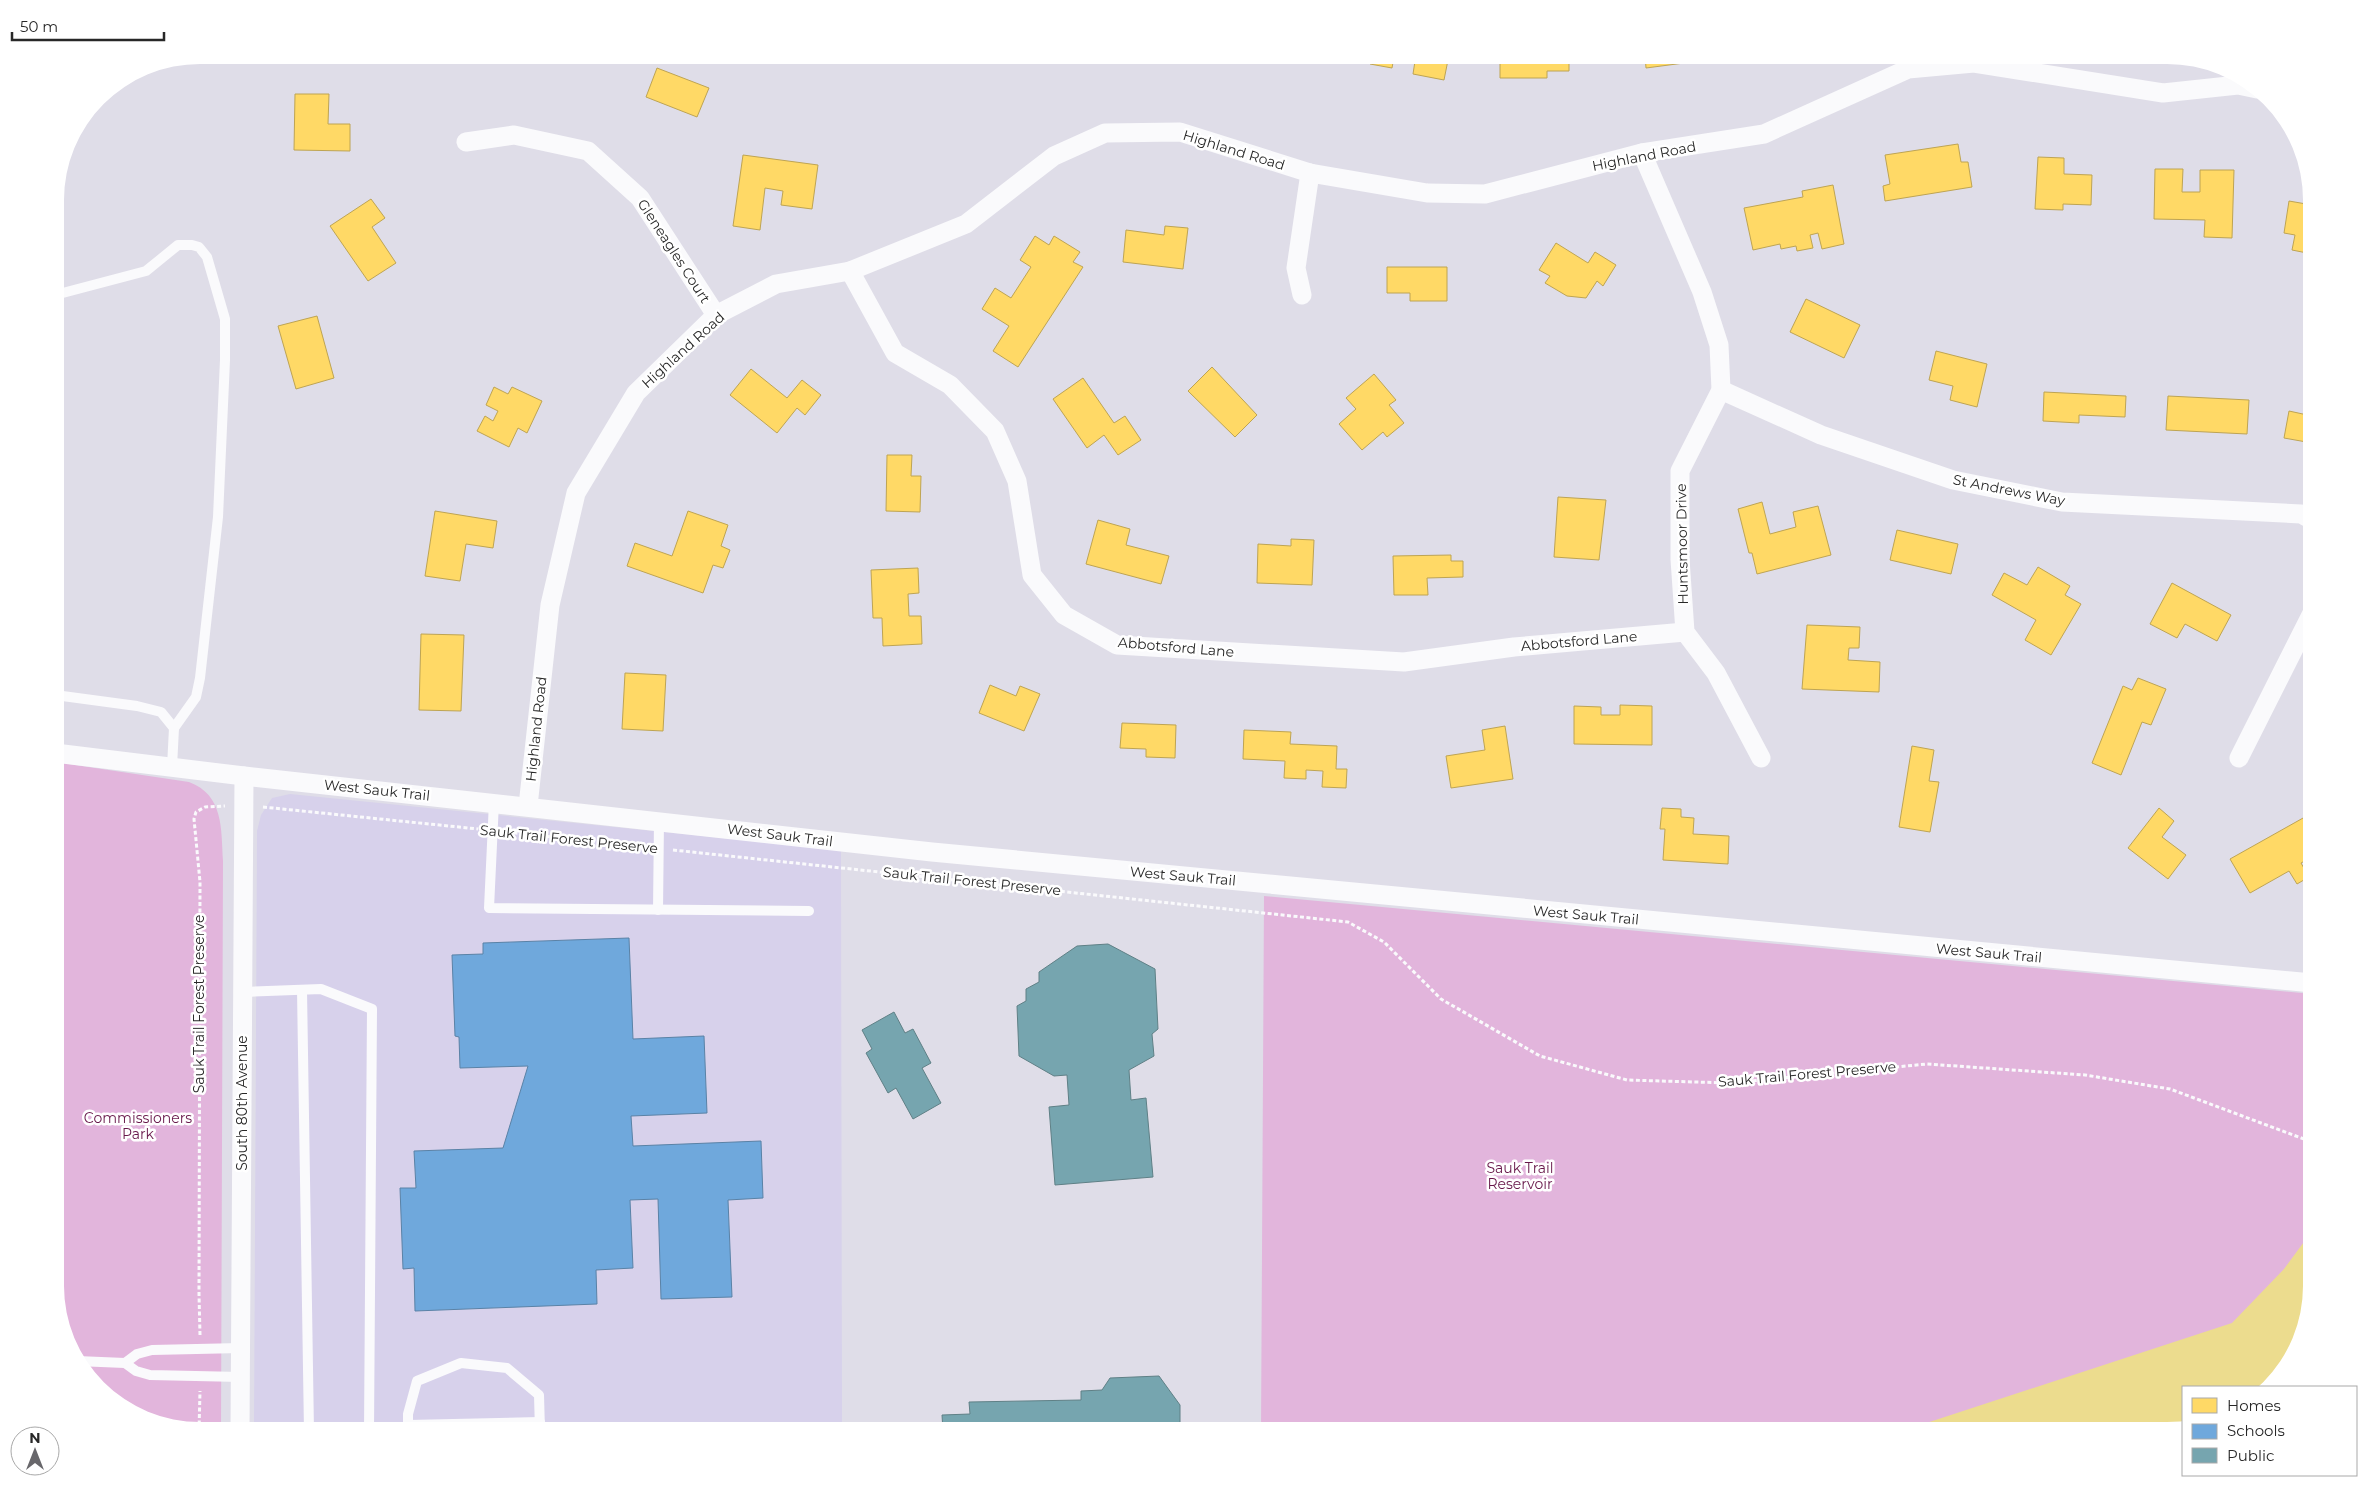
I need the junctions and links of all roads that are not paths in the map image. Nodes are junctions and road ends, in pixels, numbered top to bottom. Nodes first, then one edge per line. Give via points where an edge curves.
1 (1955, 64) edge
2 (1986, 64) edge
3 (2238, 84) edge
4 (466, 142) dead end
5 (1642, 153) junction
6 (1310, 173) junction
7 (850, 271) junction
8 (64, 293) edge
9 (1302, 295) dead end
10 (716, 315) junction
11 (1721, 390) junction
12 (2303, 515) edge
13 (2303, 631) edge
14 (1685, 632) junction
15 (64, 696) edge
16 (174, 728) junction
17 (64, 754) edge
18 (1761, 758) dead end
19 (2239, 758) dead end
20 (172, 767) junction
21 (244, 776) junction
22 (494, 802) junction
23 (528, 806) junction
24 (659, 821) junction
25 (658, 910) junction
26 (808, 911) dead end
27 (2303, 982) edge
28 (302, 990) junction
29 (243, 992) junction
30 (240, 1348) junction
31 (87, 1361) edge
32 (125, 1363) junction
33 (241, 1377) junction
34 (240, 1422) edge
35 (309, 1422) edge
36 (369, 1422) edge
37 (408, 1422) edge
38 (540, 1422) edge

1 - 5 street, Highland Road via 1908,69 1764,134
2 - 3 street, Highland Road via 2163,93
4 - 10 street, Gleneagles Court via 514,135 588,151 640,198
5 - 6 street, Highland Road via 1485,194 1427,193
5 - 11 street, Huntsmoor Drive via 1711,318 1720,345
6 - 7 street, Highland Road via 1180,132 1105,133 1054,156 966,224
6 - 9 street via 1296,268
7 - 10 street, Highland Road via 776,284
7 - 14 street, Abbotsford Lane via 895,353 950,385 995,431 1017,481 1032,574 1064,616 1117,645 1404,662 1514,647
8 - 16 lane via 146,271 178,245 192,245 204,252 207,258 225,319 218,517 200,678 196,697
10 - 23 street, Highland Road via 636,393 576,493 550,605
11 - 12 street, St Andrews Way via 1821,436 1953,480 2062,502
11 - 14 street, Huntsmoor Drive via 1680,471 1680,559
13 - 19 street
14 - 18 street via 1716,673
15 - 16 lane via 161,712
16 - 20 lane
17 - 20 street, West Sauk Trail
20 - 21 street, West Sauk Trail
21 - 22 street, West Sauk Trail
21 - 29 street, South 80th Avenue
22 - 23 street, West Sauk Trail
22 - 25 lane via 489,908
23 - 24 street, West Sauk Trail
24 - 25 lane
24 - 27 street, West Sauk Trail via 940,853
25 - 26 lane
28 - 29 lane
28 - 35 lane
28 - 36 lane via 321,989 372,1009
29 - 30 street, South 80th Avenue
30 - 32 lane via 152,1350
30 - 33 street, South 80th Avenue
31 - 32 lane
32 - 33 lane via 150,1375
33 - 34 street, South 80th Avenue
37 - 38 lane via 417,1381 461,1363 507,1368 539,1395

